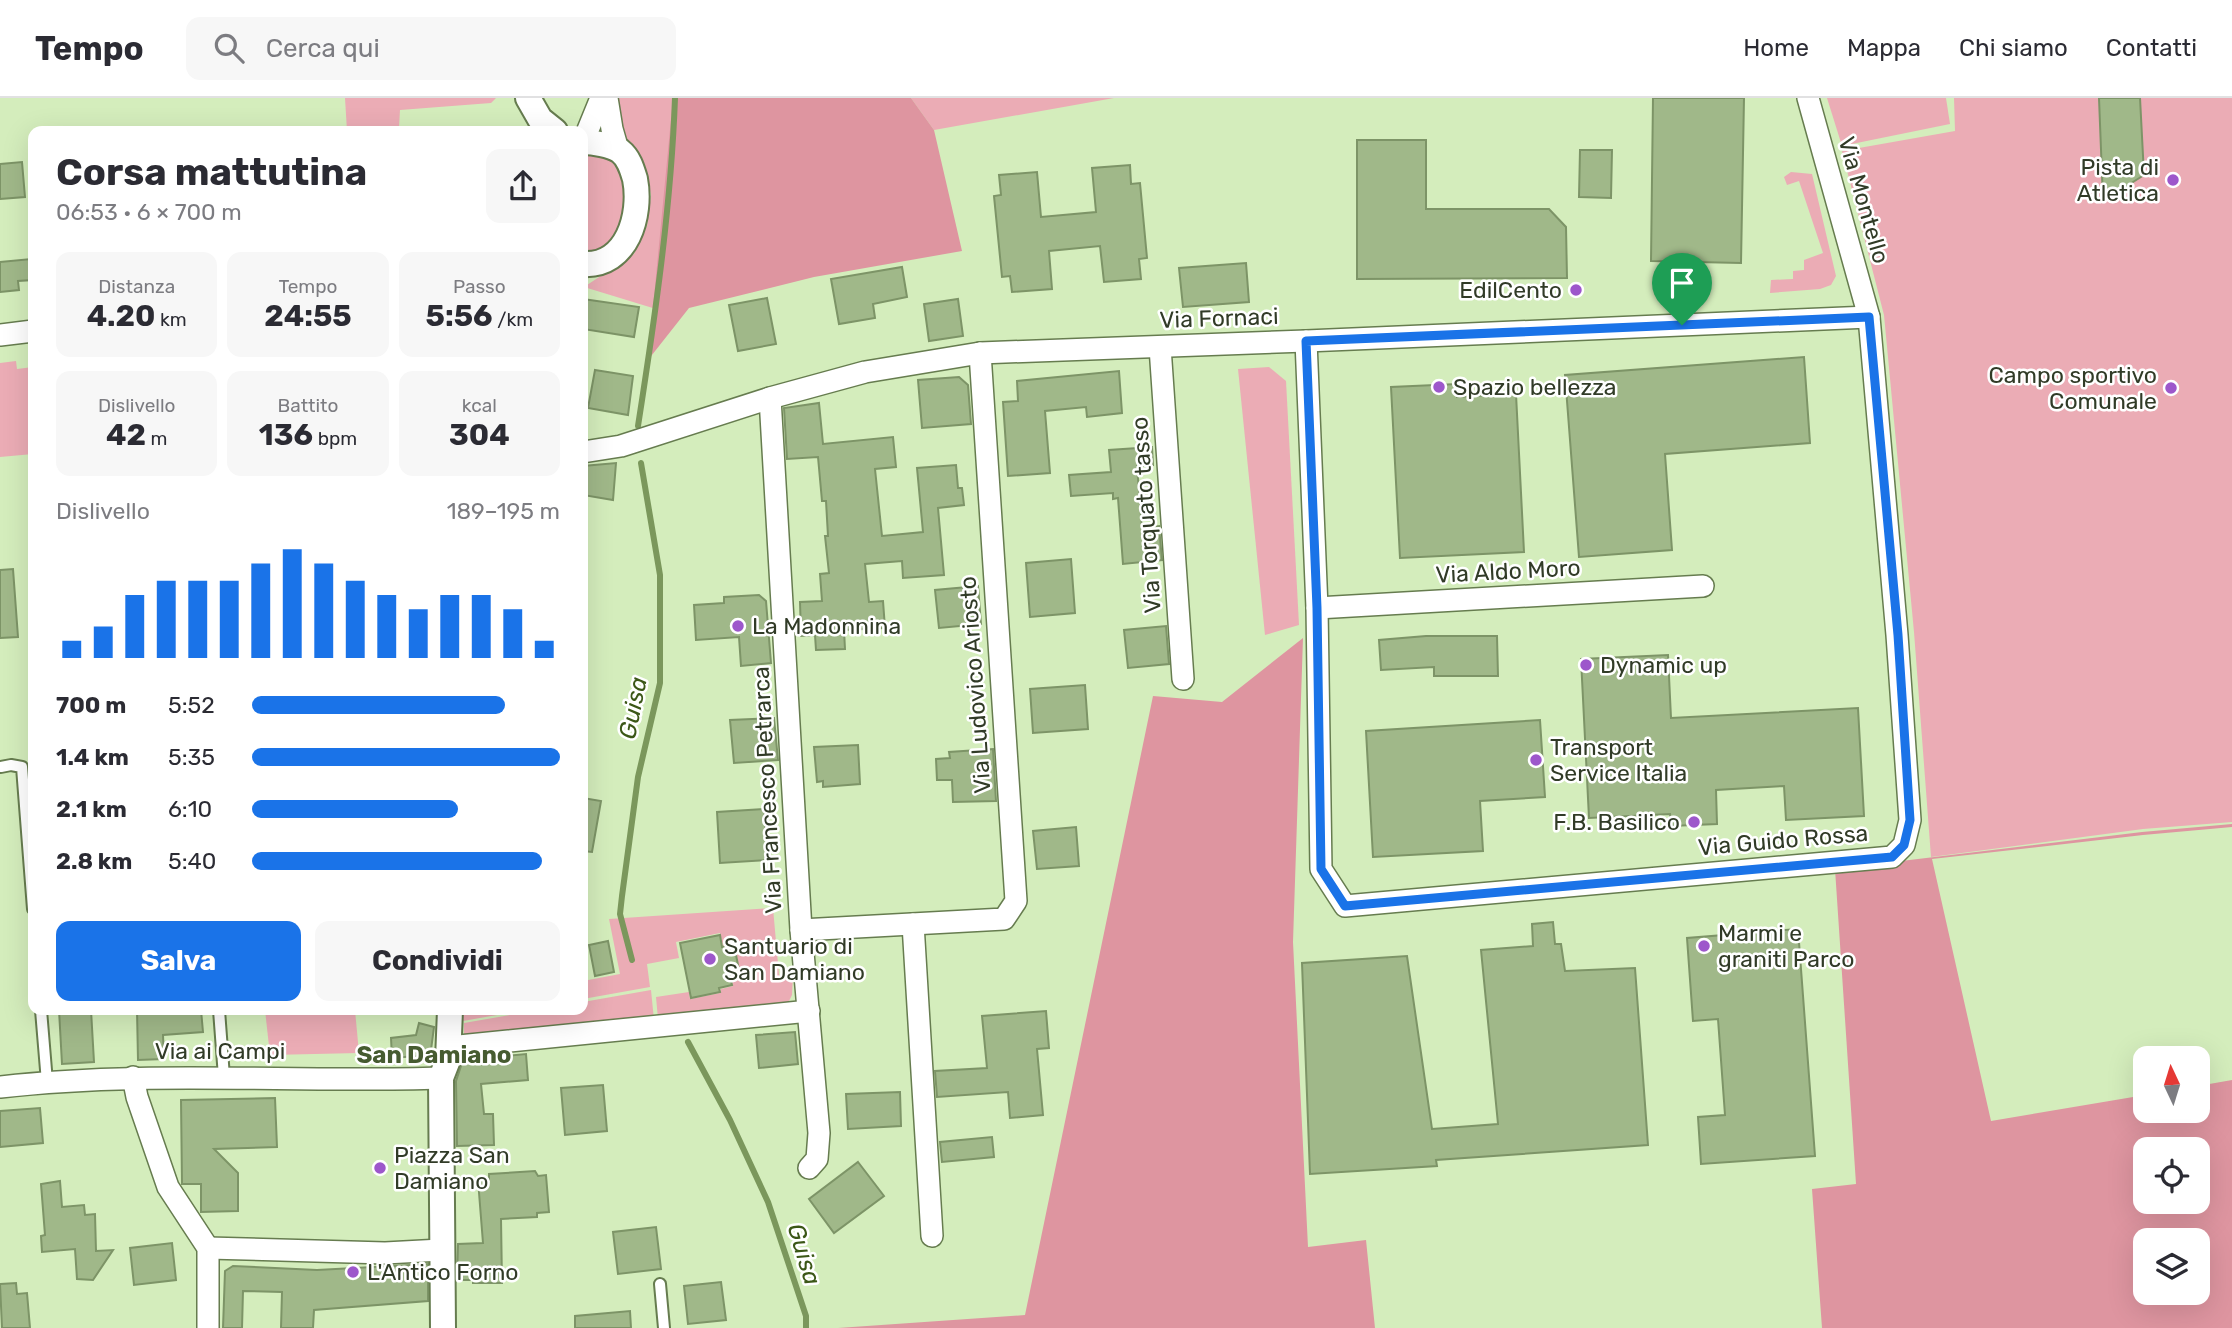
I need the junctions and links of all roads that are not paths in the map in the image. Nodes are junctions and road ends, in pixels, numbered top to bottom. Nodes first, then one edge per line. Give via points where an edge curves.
1 (525, 98) edge
2 (601, 98) edge
3 (607, 98) edge
4 (1808, 98) edge
5 (524, 126) edge
6 (549, 126) edge
7 (588, 130) edge
8 (588, 143) edge
9 (618, 150) junction
10 (588, 266) edge
11 (1869, 317) junction
12 (28, 332) edge
13 (0, 335) edge
14 (1306, 341) junction
15 (1160, 347) junction
16 (980, 353) junction
17 (770, 398) junction
18 (588, 451) edge
19 (1703, 586) dead end
20 (1317, 608) junction
21 (1183, 679) dead end
22 (1, 766) edge
23 (28, 844) edge
24 (913, 924) junction
25 (801, 930) junction
26 (809, 1011) junction
27 (41, 1015) edge
28 (219, 1015) edge
29 (450, 1015) edge
30 (449, 1046) junction
31 (133, 1077) junction
32 (224, 1077) junction
33 (441, 1077) junction
34 (47, 1082) junction
35 (0, 1087) edge
36 (809, 1168) dead end
37 (932, 1236) dead end
38 (208, 1248) junction
39 (441, 1250) junction
40 (660, 1284) dead end
41 (208, 1328) edge
42 (443, 1328) edge
43 (664, 1328) edge

1 - 5 street
1 - 6 street
2 - 7 street
3 - 9 street
4 - 11 street, Via Montello
8 - 9 street
9 - 10 street via 633,173 634,223 627,240 609,257
11 - 14 street, Via Fornaci
11 - 20 street, Via Guido Rossa via 1910,820 1904,845 1892,857 1345,906 1321,869
12 - 13 street
14 - 15 street, Via Fornaci
14 - 20 street
15 - 16 street, Via Fornaci
15 - 21 street, Via Torquato tasso
16 - 17 street, Via Fornaci via 865,372
16 - 24 street, Via Ludovico Ariosto via 1016,901 1004,919
17 - 18 street, Via Fornaci via 621,446
17 - 25 street, Via Francesco Petrarca
19 - 20 street, Via Aldo Moro
22 - 23 lane via 22,767
24 - 25 street, Via Ludovico Ariosto
24 - 37 street
25 - 26 street, Via Francesco Petrarca
26 - 30 street
26 - 36 street, Via Francesco Petrarca via 819,1133 817,1159
27 - 34 lane
28 - 32 lane
29 - 30 street
30 - 33 street
31 - 32 street, Via ai Campi
31 - 34 street, Via ai Campi
31 - 38 street via 168,1187
32 - 33 street, Via ai Campi
33 - 39 street
34 - 35 street, Via ai Campi
38 - 39 street
38 - 41 street
39 - 42 street
40 - 43 lane

